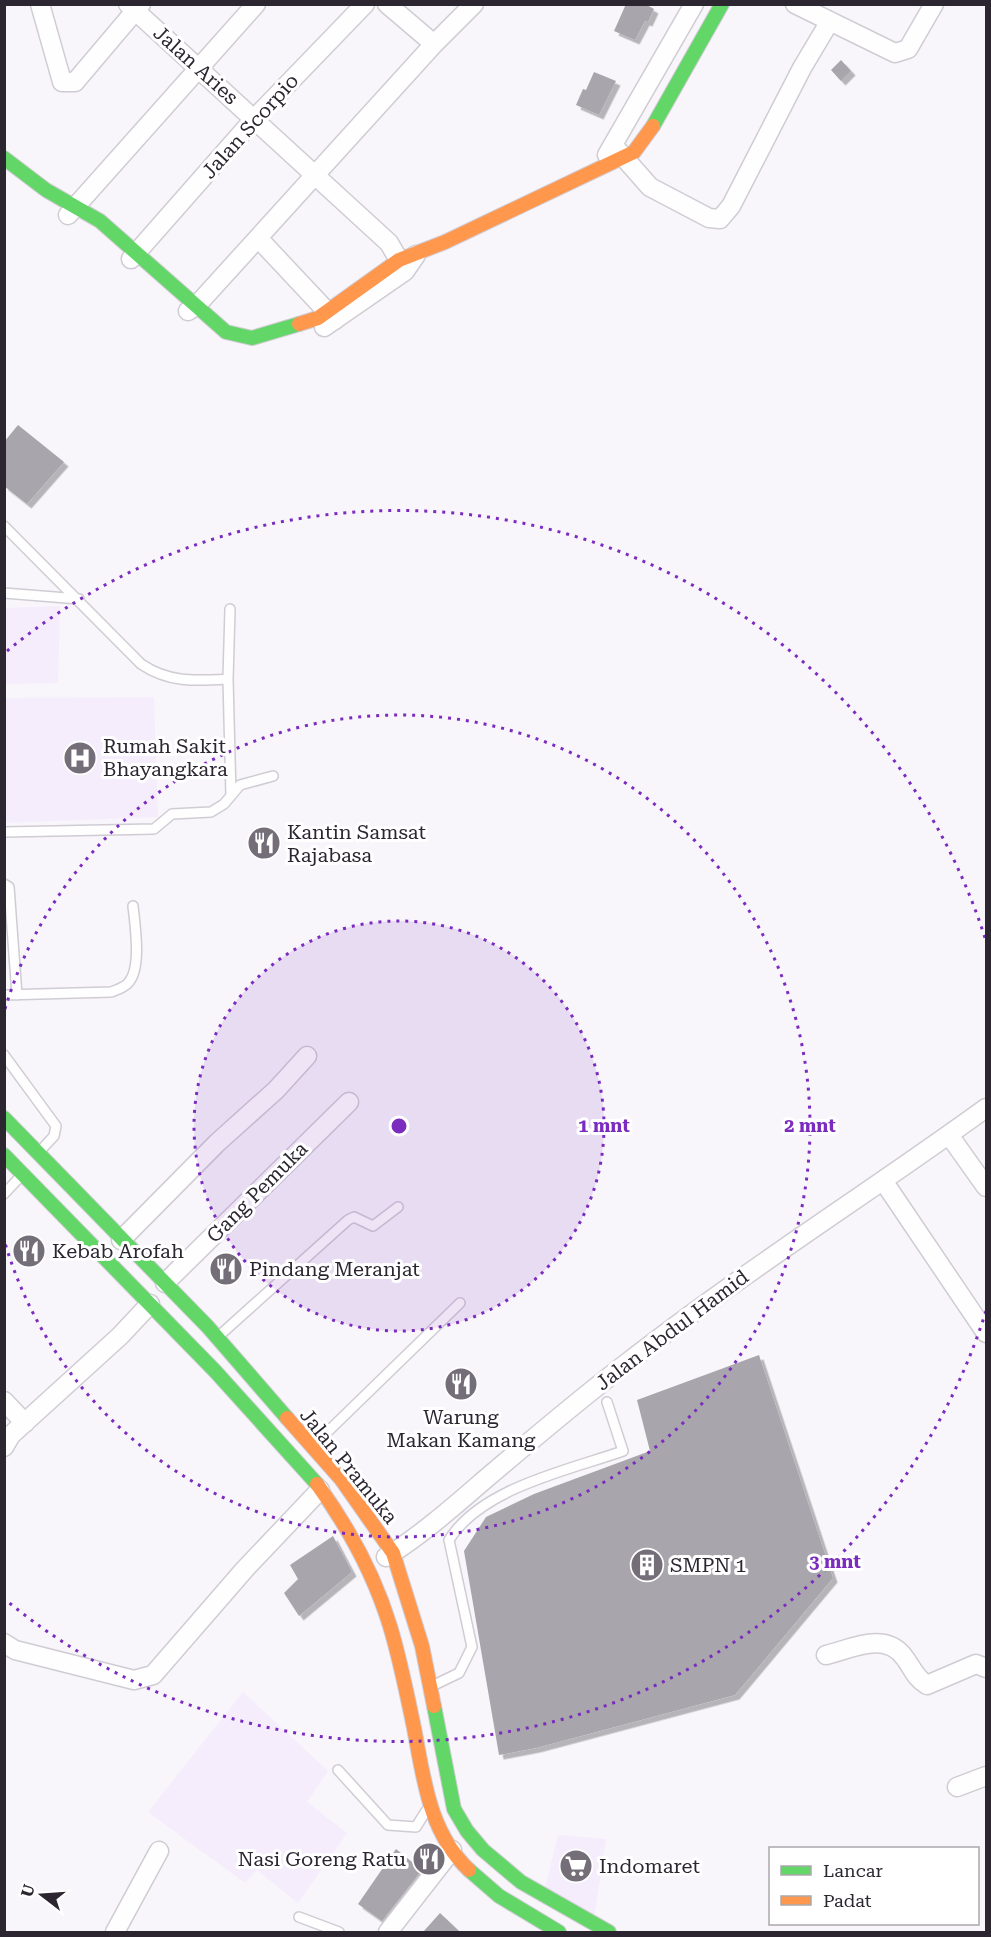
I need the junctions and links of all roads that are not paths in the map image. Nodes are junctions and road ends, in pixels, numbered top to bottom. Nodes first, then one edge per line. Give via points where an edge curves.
1 (40, 4) edge
2 (256, 4) edge
3 (365, 4) edge
4 (387, 4) edge
5 (474, 4) edge
6 (694, 4) edge
7 (722, 4) edge
8 (795, 4) edge
9 (934, 4) edge
10 (135, 6) edge
11 (830, 21) junction
12 (434, 44) junction
13 (198, 67) junction
14 (255, 118) junction
15 (618, 152) junction
16 (4, 158) edge
17 (599, 167) joint
18 (4, 174) edge
19 (316, 174) junction
20 (72, 210) junction
21 (258, 238) junction
22 (135, 255) junction
23 (407, 262) junction
24 (193, 308) junction
25 (332, 317) junction
26 (4, 526) edge
27 (4, 593) edge
28 (79, 599) junction
29 (230, 609) dead end
30 (228, 679) junction
31 (273, 776) dead end
32 (231, 795) junction
33 (4, 832) edge
34 (4, 884) edge
35 (133, 906) dead end
36 (4, 995) edge
37 (17, 995) junction
38 (4, 1055) edge
39 (308, 1056) dead end
40 (349, 1102) dead end
41 (987, 1108) edge
42 (4, 1118) edge
43 (949, 1135) junction
44 (38, 1153) junction
45 (4, 1155) edge
46 (22, 1174) junction
47 (884, 1182) junction
48 (987, 1187) edge
49 (4, 1194) edge
50 (398, 1207) dead end
51 (121, 1240) junction
52 (165, 1282) junction
53 (459, 1303) dead end
54 (150, 1304) junction
55 (212, 1333) junction
56 (987, 1333) edge
57 (191, 1343) junction
58 (4, 1401) edge
59 (608, 1402) dead end
60 (25, 1423) junction
61 (4, 1447) edge
62 (312, 1447) junction
63 (320, 1490) junction
64 (393, 1553) junction
65 (369, 1568) junction
66 (4, 1643) edge
67 (826, 1655) dead end
68 (987, 1668) edge
69 (430, 1687) junction
70 (338, 1770) dead end
71 (987, 1776) edge
72 (957, 1787) dead end
73 (429, 1807) junction
74 (452, 1850) junction
75 (159, 1851) dead end
76 (299, 1917) dead end
77 (115, 1932) edge
78 (339, 1932) edge
79 (388, 1932) edge
80 (559, 1932) edge
81 (609, 1932) edge

1 - 10 street via 62,82 70,84
2 - 13 street
3 - 14 street, Jalan Scorpio
4 - 12 street
5 - 12 street
6 - 15 street
7 - 15 main road via 644,141 634,152
8 - 11 street
9 - 11 street via 908,49 895,53
10 - 13 street, Jalan Aries
11 - 15 street via 731,206 720,219 709,218 650,187
12 - 19 street
13 - 14 street, Jalan Aries
13 - 20 street
14 - 19 street, Jalan Aries
14 - 22 street, Jalan Scorpio
15 - 17 street
16 - 20 main road
17 - 23 main road
18 - 20 street via 46,203
19 - 21 street
19 - 23 street, Jalan Aries
20 - 22 street via 89,226
21 - 24 street
21 - 25 street
22 - 24 street
23 - 25 street
24 - 25 street via 218,340 229,347 243,348 285,340
26 - 28 lane
27 - 28 lane
28 - 30 lane via 155,674 173,680
29 - 30 lane
30 - 32 lane
31 - 32 lane via 240,785
32 - 33 lane via 211,812 172,814 154,829
34 - 37 lane via 9,887
35 - 37 lane via 136,961 130,981 124,986 111,992
36 - 37 lane
38 - 44 lane via 56,1126 54,1136
39 - 51 street
40 - 52 street, Gang Pemuka
41 - 43 street, Jalan Abdul Hamid
42 - 44 main road, Jalan Pramuka
43 - 47 street, Jalan Abdul Hamid
43 - 48 street
44 - 51 main road, Jalan Pramuka
45 - 46 main road, Jalan Pramuka
46 - 49 lane
46 - 54 main road, Jalan Pramuka
47 - 56 street
47 - 64 street, Jalan Abdul Hamid via 810,1229 668,1330
50 - 55 lane via 373,1226 354,1217 348,1220
51 - 52 main road, Jalan Pramuka
52 - 55 main road, Jalan Pramuka
53 - 62 lane
54 - 57 main road, Jalan Pramuka
54 - 60 street
55 - 57 main road
55 - 62 main road, Jalan Pramuka
57 - 63 main road, Jalan Pramuka via 276,1435
58 - 60 street
59 - 69 lane via 623,1451 494,1498 449,1540 472,1647 459,1673
60 - 61 street
62 - 64 main road, Jalan Pramuka via 348,1488
63 - 65 main road, Jalan Pramuka
63 - 66 street via 244,1569 153,1675 134,1680 115,1676 15,1650
64 - 65 street, Jalan Abdul Hamid
64 - 69 main road, Jalan Pramuka via 409,1598
65 - 73 main road, Jalan Pramuka via 392,1634
67 - 68 street via 879,1642 892,1645 927,1685 976,1664
69 - 81 main road, Jalan Pramuka via 454,1809 461,1825 504,1869 542,1896
70 - 73 lane via 388,1825 416,1827
71 - 72 street
73 - 74 main road, Jalan Pramuka via 438,1832
74 - 79 street
74 - 80 main road, Jalan Pramuka via 480,1882 526,1915
75 - 77 street
76 - 78 lane

